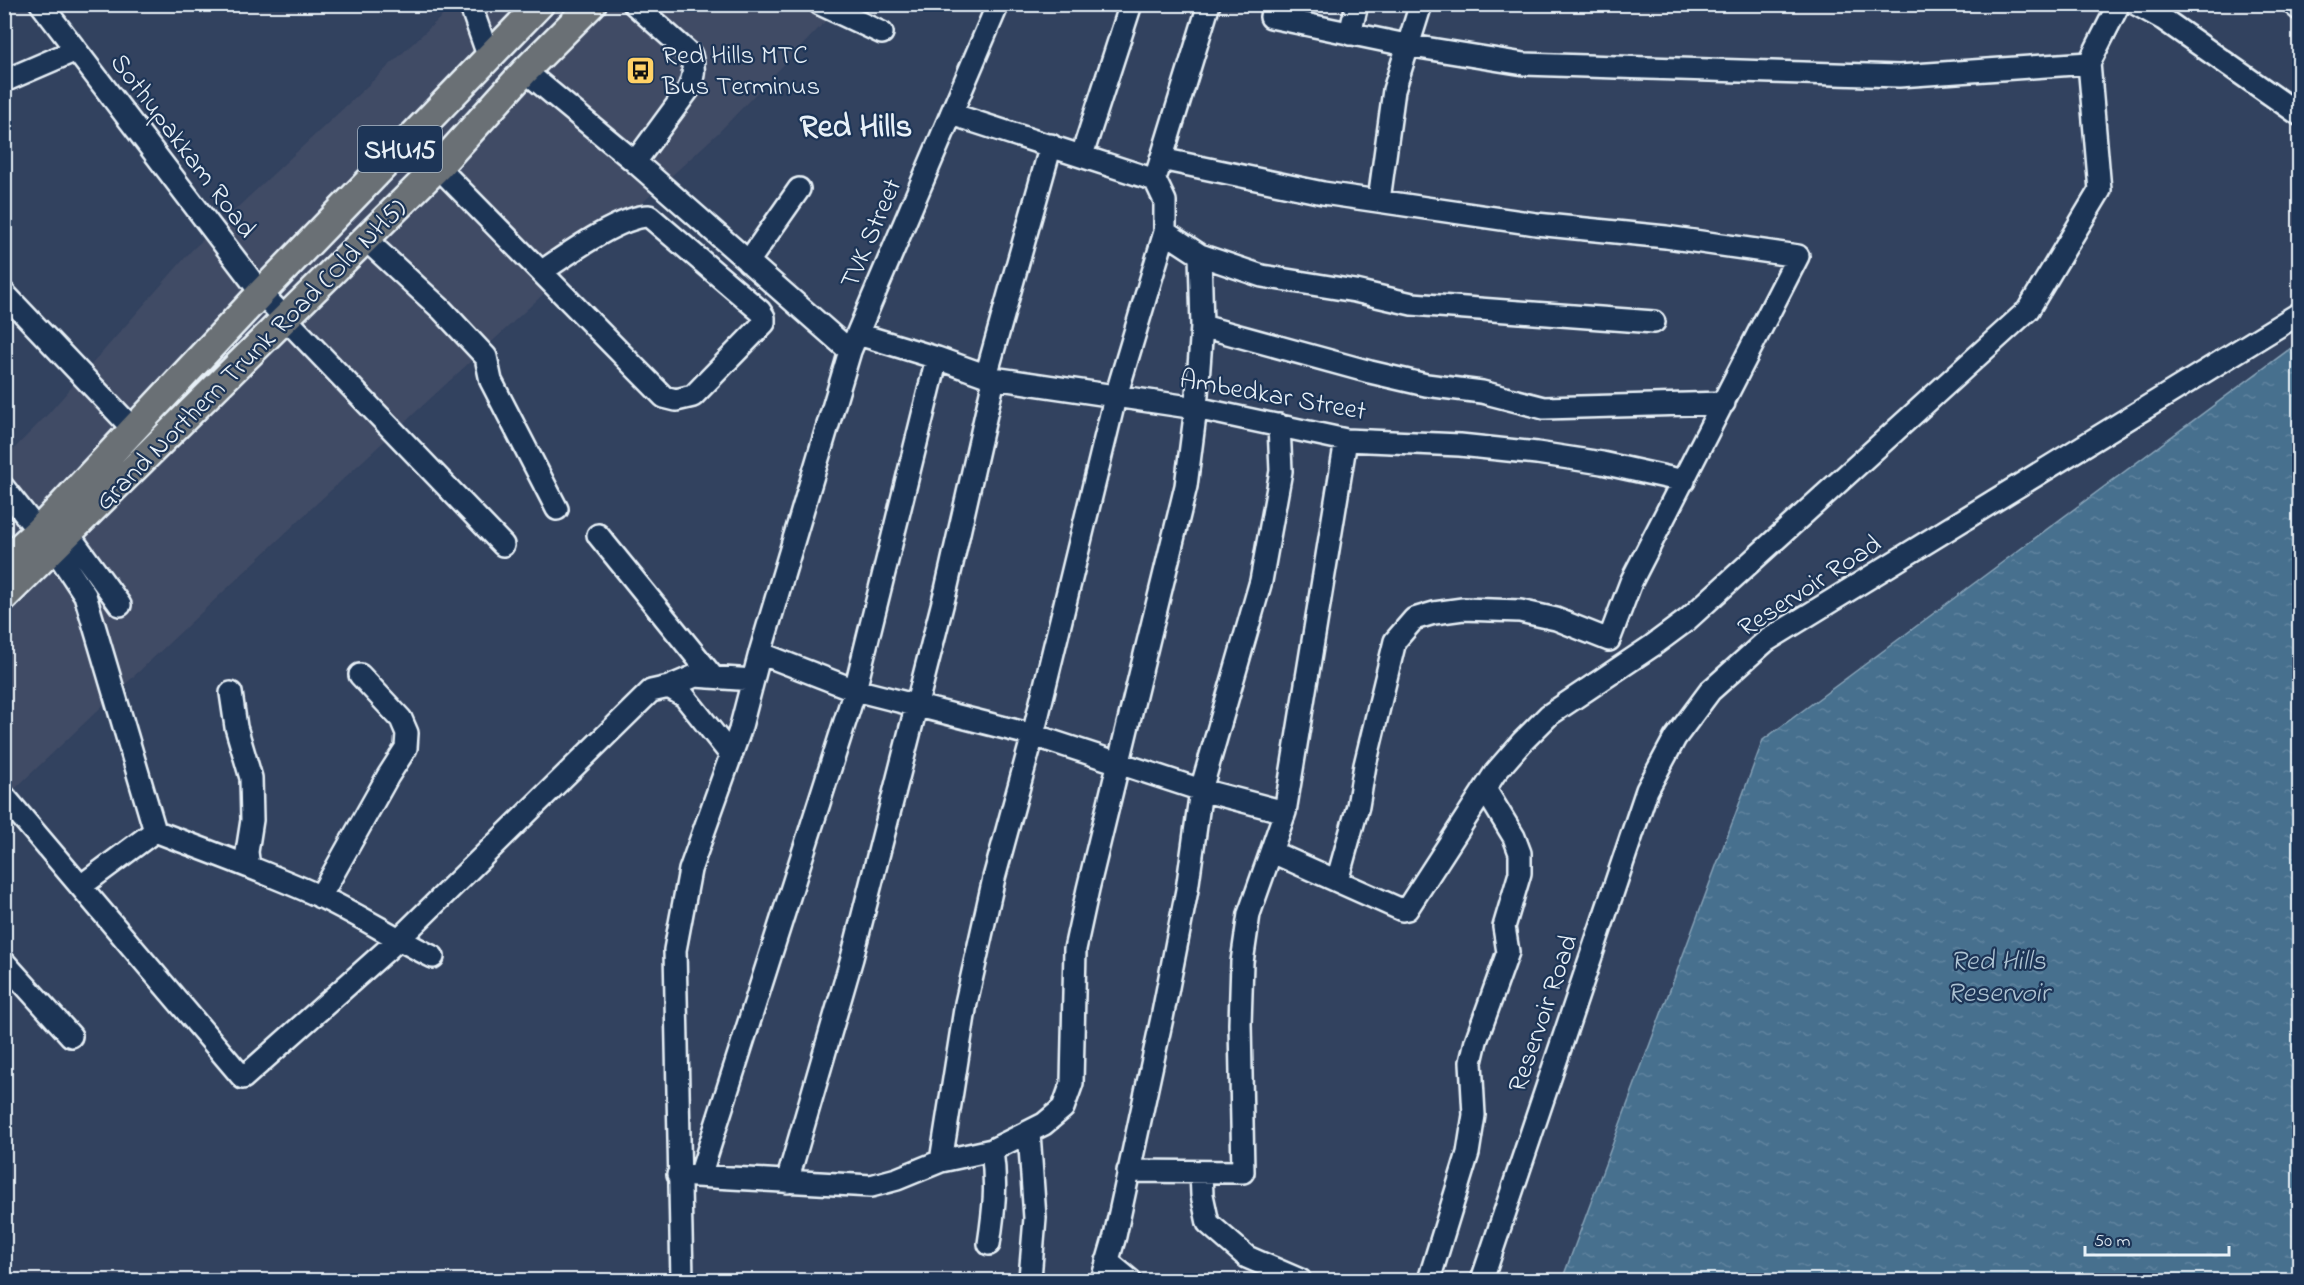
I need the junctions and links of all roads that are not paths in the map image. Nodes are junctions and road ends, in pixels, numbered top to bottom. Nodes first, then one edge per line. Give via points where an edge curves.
1 (41, 4) edge
2 (470, 4) edge
3 (540, 4) edge
4 (592, 4) edge
5 (634, 4) edge
6 (820, 4) edge
7 (998, 4) edge
8 (1131, 4) edge
9 (1209, 4) edge
10 (1273, 4) edge
11 (1357, 4) edge
12 (1421, 4) edge
13 (2119, 4) edge
14 (2136, 4) edge
15 (2293, 4) edge
16 (2300, 10) edge
17 (882, 33) dead end
18 (1350, 34) junction
19 (1406, 45) junction
20 (76, 50) junction
21 (489, 58) junction
22 (2089, 63) junction
23 (525, 71) junction
24 (4, 81) edge
25 (951, 114) junction
26 (2300, 115) edge
27 (1051, 145) junction
28 (1082, 155) junction
29 (635, 162) junction
30 (438, 167) junction
31 (1158, 170) junction
32 (799, 189) dead end
33 (1378, 200) junction
34 (1165, 232) junction
35 (364, 238) junction
36 (1200, 255) junction
37 (748, 262) junction
38 (541, 272) junction
39 (4, 293) edge
40 (261, 293) junction
41 (2300, 313) edge
42 (284, 318) junction
43 (1654, 322) dead end
44 (1202, 326) junction
45 (854, 342) junction
46 (937, 358) junction
47 (990, 377) junction
48 (1116, 397) junction
49 (1724, 403) junction
50 (1196, 408) junction
51 (1279, 425) junction
52 (133, 429) junction
53 (1346, 440) junction
54 (1684, 481) junction
55 (4, 488) edge
56 (557, 509) dead end
57 (598, 535) dead end
58 (54, 538) junction
59 (503, 545) dead end
60 (4, 562) edge
61 (4, 597) edge
62 (120, 605) dead end
63 (760, 653) junction
64 (360, 675) dead end
65 (713, 676) junction
66 (753, 680) junction
67 (669, 687) junction
68 (855, 690) junction
69 (231, 693) dead end
70 (917, 705) junction
71 (1033, 735) junction
72 (731, 755) junction
73 (1119, 762) junction
74 (1485, 789) junction
75 (1201, 790) junction
76 (4, 796) edge
77 (1285, 812) junction
78 (155, 831) junction
79 (1272, 852) junction
80 (249, 867) junction
81 (1337, 881) junction
82 (81, 886) junction
83 (320, 897) junction
84 (398, 940) junction
85 (433, 957) dead end
86 (4, 962) edge
87 (71, 1036) dead end
88 (1029, 1133) junction
89 (992, 1150) junction
90 (941, 1161) junction
91 (1128, 1171) junction
92 (1201, 1172) junction
93 (678, 1175) junction
94 (700, 1176) junction
95 (787, 1182) junction
96 (989, 1244) dead end
97 (1104, 1271) edge
98 (1030, 1278) dead end
99 (682, 1281) edge
100 (1130, 1281) edge
101 (1300, 1281) edge
102 (1429, 1281) edge
103 (1482, 1281) edge

1 - 20 street, Sothupakkam Road
2 - 21 street
3 - 21 main road, Grand Northern Trunk Road (Old NH5) / SHU15
4 - 23 main road, Grand Northern Trunk Road (Old NH5) / SHU15
5 - 29 street via 691,55 694,66 688,90
6 - 17 street
7 - 25 street, TVK Street
8 - 28 street
9 - 31 street
10 - 18 street via 1271,16
11 - 18 street
12 - 19 street
13 - 22 street
14 - 26 street
15 - 16 street
18 - 19 street
19 - 22 street via 1524,64 1899,76
19 - 33 street via 1394,90
20 - 24 street
20 - 40 street, Sothupakkam Road
21 - 40 main road, Grand Northern Trunk Road (Old NH5) / SHU15
22 - 74 street via 2100,190 2028,310 1687,620 1549,715 1508,757
23 - 29 street
23 - 30 main road, Grand Northern Trunk Road (Old NH5) / SHU15
25 - 27 street
25 - 45 street, TVK Street
27 - 28 street
27 - 47 street
28 - 31 street
29 - 37 street
30 - 35 main road, Grand Northern Trunk Road (Old NH5) / SHU15
30 - 38 street
31 - 33 street
31 - 34 street via 1165,201
32 - 37 street
33 - 49 street via 1798,256
34 - 36 street
34 - 48 street
35 - 42 main road, Grand Northern Trunk Road (Old NH5) / SHU15
35 - 56 street via 486,357 491,381
36 - 43 street via 1262,276 1412,304
36 - 44 street
37 - 45 street
38 - 38 street via 654,389 676,400 693,396 764,323 759,310 649,216 594,237
39 - 52 street
40 - 42 street, Sothupakkam Road
40 - 52 main road, Grand Northern Trunk Road (Old NH5) / SHU15
41 - 103 street, Reservoir Road via 1767,641 1710,691 1675,738 1647,790
42 - 58 main road, Grand Northern Trunk Road (Old NH5) / SHU15
42 - 59 street, Sothupakkam Road
44 - 49 street via 1370,372 1482,392 1544,408
44 - 50 street
45 - 46 street, Ambedkar Street
45 - 63 street, TVK Street
46 - 47 street, Ambedkar Street
46 - 68 street
47 - 48 street, Ambedkar Street
47 - 70 street
48 - 50 street, Ambedkar Street
48 - 71 street
49 - 54 street
50 - 51 street, Ambedkar Street
50 - 73 street via 1186,486
51 - 53 street, Ambedkar Street
51 - 75 street via 1281,471 1261,581
52 - 58 main road, Grand Northern Trunk Road (Old NH5) / SHU15
53 - 54 street, Ambedkar Street via 1460,444 1538,453
53 - 77 street
54 - 81 street via 1631,582 1609,640 1520,611 1462,609 1414,619 1395,641
55 - 58 street
57 - 65 street
58 - 60 main road, Grand Northern Trunk Road (Old NH5) / SHU15
58 - 61 main road, Grand Northern Trunk Road (Old NH5) / SHU15
58 - 62 street
58 - 78 street via 85,595
63 - 66 street, TVK Street
63 - 68 street
64 - 83 street via 401,719 407,733 406,748
65 - 66 street
65 - 67 street via 695,676
66 - 72 street, TVK Street
67 - 72 street via 684,696
67 - 84 street via 651,691
68 - 70 street
68 - 94 street
69 - 80 street via 251,778
70 - 71 street
70 - 95 street via 852,958
71 - 73 street
71 - 90 street via 994,878 966,1003
72 - 93 street, TVK Street via 690,870 675,950
73 - 75 street
73 - 88 street via 1076,949 1072,1083 1063,1108
74 - 81 street via 1407,909
74 - 102 street via 1514,837 1520,853 1520,873 1504,927 1508,952 1472,1062 1474,1115 1468,1153
75 - 77 street
75 - 91 street via 1187,890
76 - 82 street
77 - 79 street
78 - 80 street
78 - 82 street
79 - 81 street
79 - 92 street via 1249,914 1242,962 1244,1172
80 - 83 street
82 - 84 street via 243,1078
83 - 84 street
84 - 85 street
86 - 87 street
88 - 89 street
88 - 98 street via 1035,1218
89 - 90 street
89 - 96 street via 996,1202
90 - 95 street via 871,1186
91 - 92 street
91 - 97 street
92 - 101 street via 1208,1223 1247,1257
93 - 94 street
93 - 99 street, TVK Street
94 - 95 street
97 - 100 street

